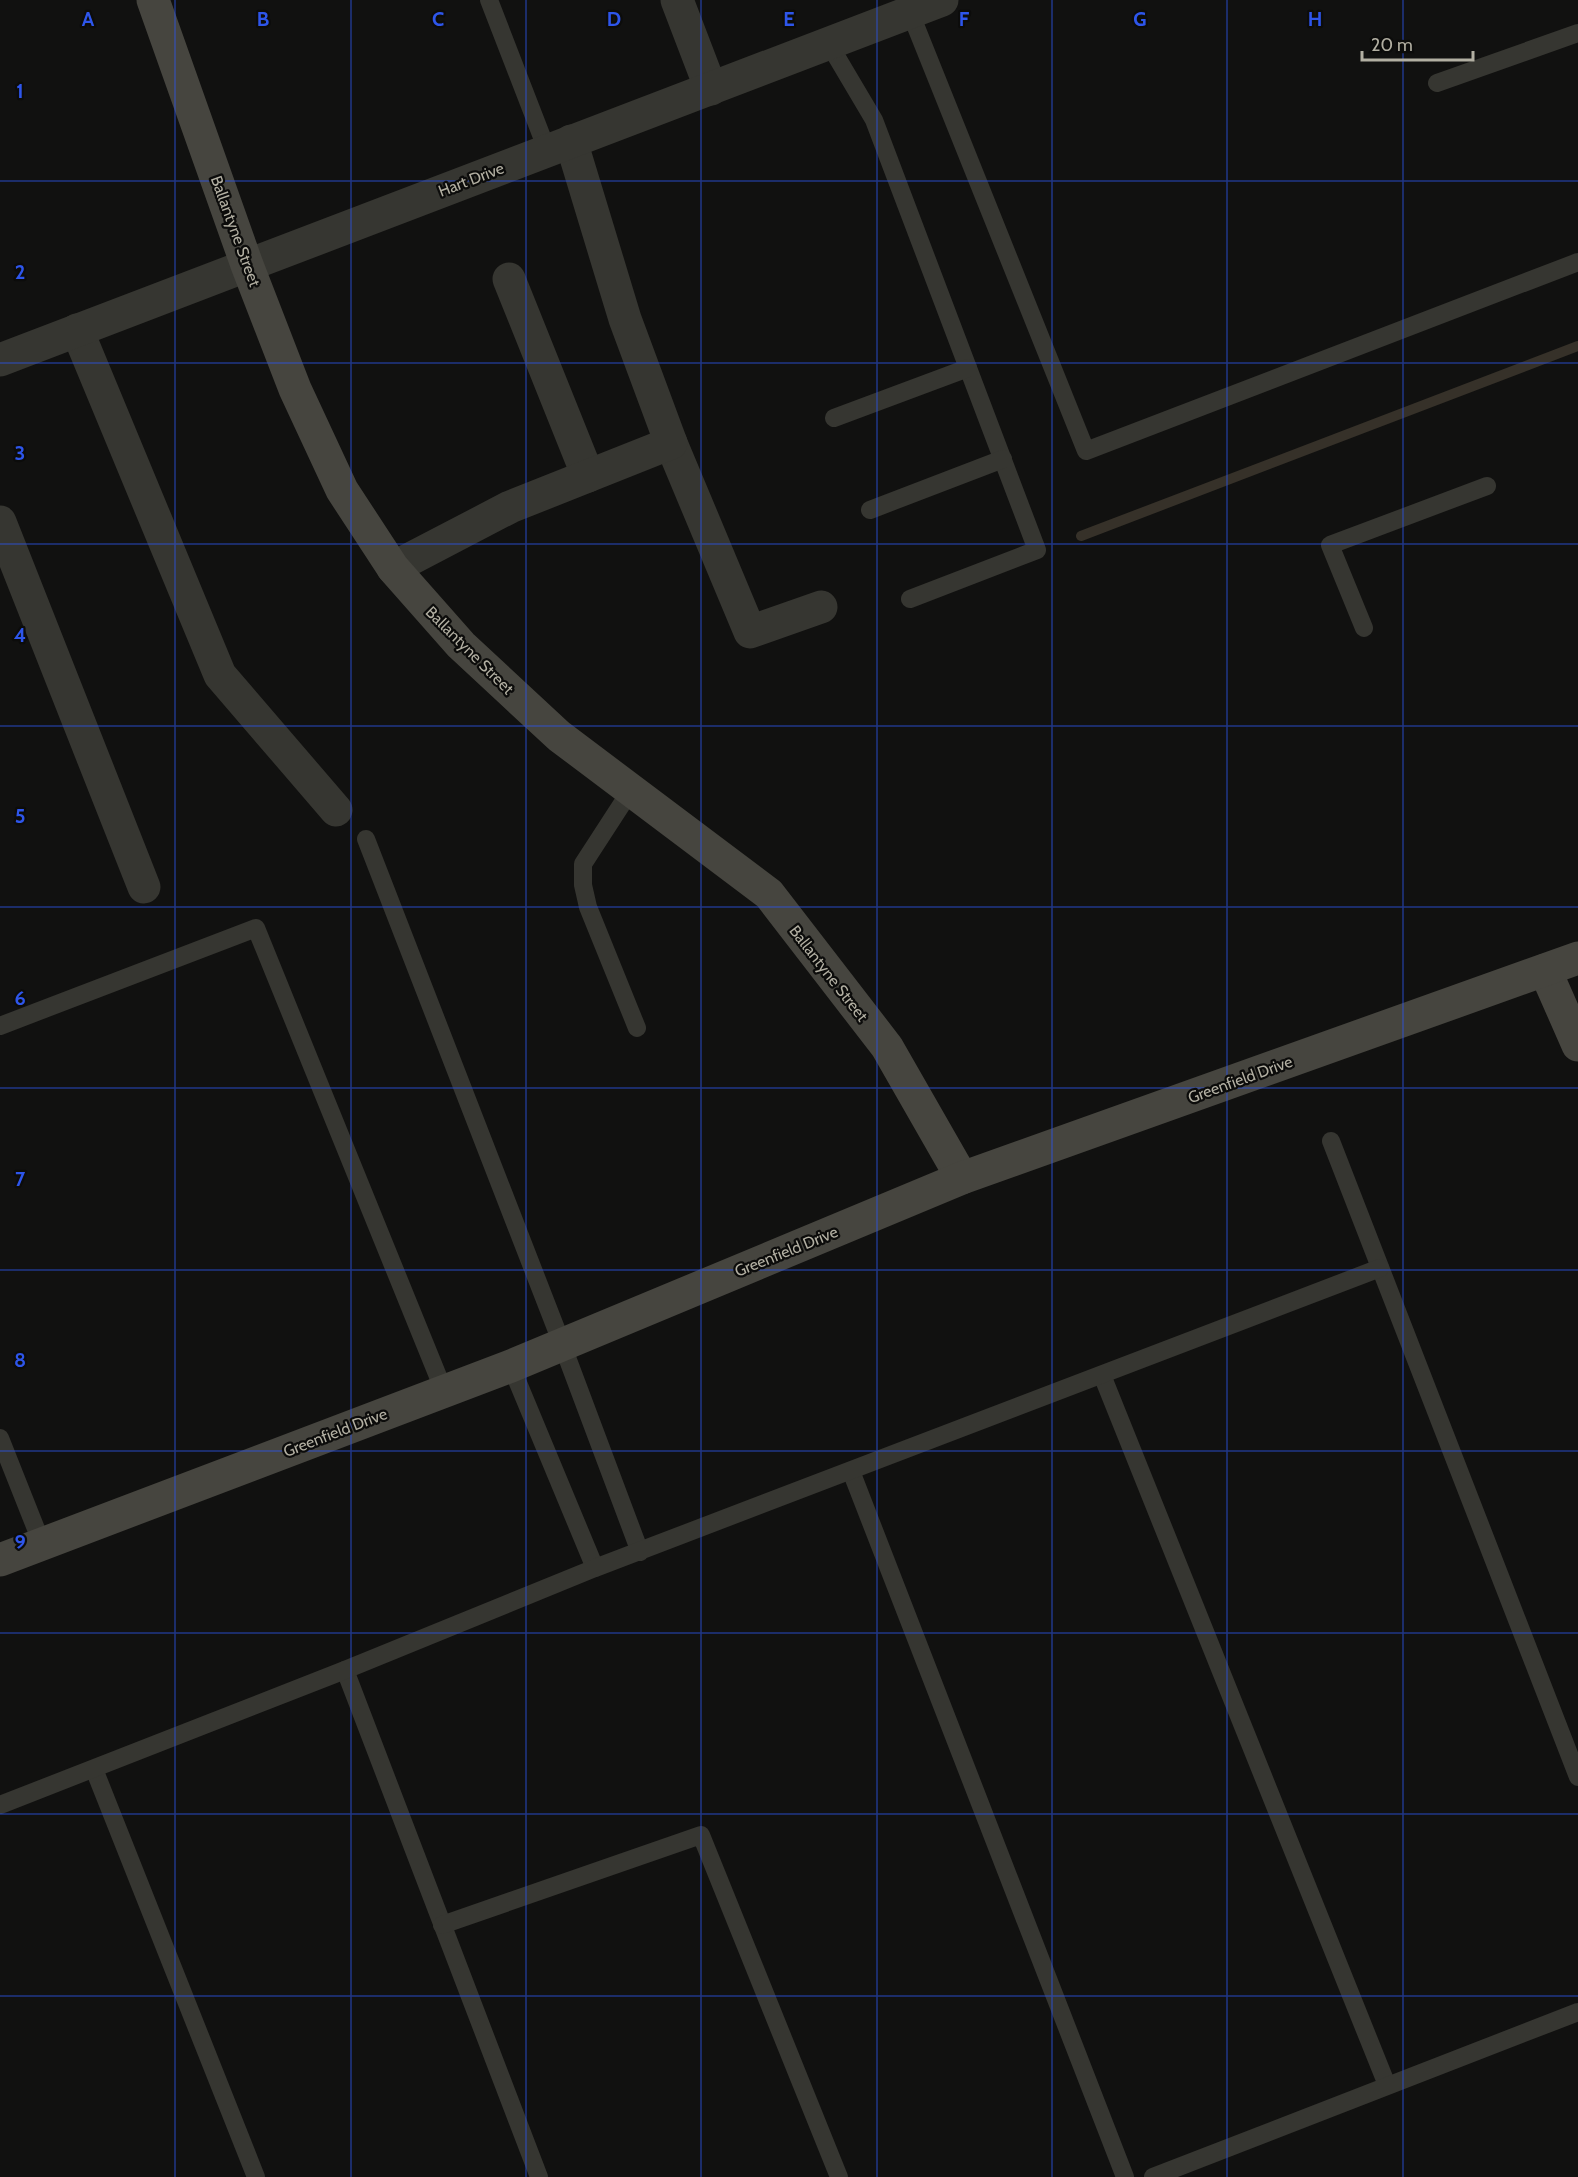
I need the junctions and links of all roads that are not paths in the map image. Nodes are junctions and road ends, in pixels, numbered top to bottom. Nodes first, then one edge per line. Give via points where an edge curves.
1 (153, 0) edge
2 (489, 0) edge
3 (677, 0) edge
4 (942, 0) edge
5 (910, 12) junction
6 (1578, 33) edge
7 (829, 44) junction
8 (1437, 83) dead end
9 (711, 89) junction
10 (559, 146) junction
11 (1578, 262) edge
12 (247, 265) junction
13 (509, 279) dead end
14 (77, 330) junction
15 (0, 360) edge
16 (968, 368) junction
17 (834, 418) dead end
18 (671, 443) junction
19 (1003, 459) junction
20 (588, 476) junction
21 (1487, 486) dead end
22 (870, 510) dead end
23 (0, 522) edge
24 (393, 568) junction
25 (910, 599) dead end
26 (820, 607) dead end
27 (1364, 628) dead end
28 (631, 790) junction
29 (336, 810) dead end
30 (366, 839) dead end
31 (144, 886) dead end
32 (1578, 958) edge
33 (1545, 970) junction
34 (0, 1026) edge
35 (637, 1028) dead end
36 (1578, 1045) edge
37 (1331, 1141) dead end
38 (962, 1178) junction
39 (1380, 1268) junction
40 (562, 1344) junction
41 (511, 1366) junction
42 (1102, 1375) junction
43 (444, 1391) junction
44 (0, 1438) edge
45 (851, 1471) junction
46 (42, 1544) junction
47 (640, 1552) junction
48 (0, 1560) edge
49 (595, 1568) junction
50 (345, 1670) junction
51 (94, 1769) junction
52 (1578, 1777) edge
53 (0, 1805) edge
54 (442, 1925) junction
55 (1578, 2012) edge
56 (1387, 2085) junction
57 (256, 2177) edge
58 (539, 2177) edge
59 (839, 2177) edge
60 (1125, 2177) edge
61 (1153, 2177) edge

1 - 12 main road, Ballantyne Street
2 - 10 lane
3 - 9 street
4 - 5 street, Hart Drive
5 - 7 street, Hart Drive
5 - 11 lane via 1086,451
6 - 8 lane
7 - 9 street, Hart Drive
7 - 16 lane via 874,120
9 - 10 street, Hart Drive
10 - 12 street, Hart Drive
10 - 18 street
12 - 14 street, Hart Drive
12 - 24 main road, Ballantyne Street via 295,389 342,490
13 - 20 street
14 - 15 street, Hart Drive
14 - 29 street via 220,675
16 - 17 lane
16 - 19 lane
18 - 20 street
18 - 26 street via 750,632
19 - 22 lane
19 - 25 lane via 1037,550
20 - 24 street via 510,507
21 - 27 lane via 1330,545
23 - 31 street
24 - 28 main road, Ballantyne Street via 461,645 559,736
28 - 35 lane via 583,864 583,885 588,907
28 - 38 main road, Ballantyne Street via 769,894 887,1047
30 - 40 lane
32 - 33 main road, Greenfield Drive
33 - 36 main road
33 - 38 main road, Greenfield Drive
34 - 43 lane via 256,928
37 - 39 lane
38 - 40 main road, Greenfield Drive
39 - 42 lane
39 - 52 lane
40 - 41 main road, Greenfield Drive
40 - 47 lane
41 - 43 main road, Greenfield Drive
41 - 49 lane
42 - 45 lane
42 - 56 lane
43 - 46 main road, Greenfield Drive
44 - 46 lane
45 - 47 lane
45 - 60 lane
46 - 48 main road, Greenfield Drive
47 - 49 lane
49 - 50 lane
50 - 51 lane
50 - 54 lane
51 - 53 lane
51 - 57 lane
54 - 58 lane
54 - 59 lane via 701,1835
55 - 56 lane
56 - 61 lane

